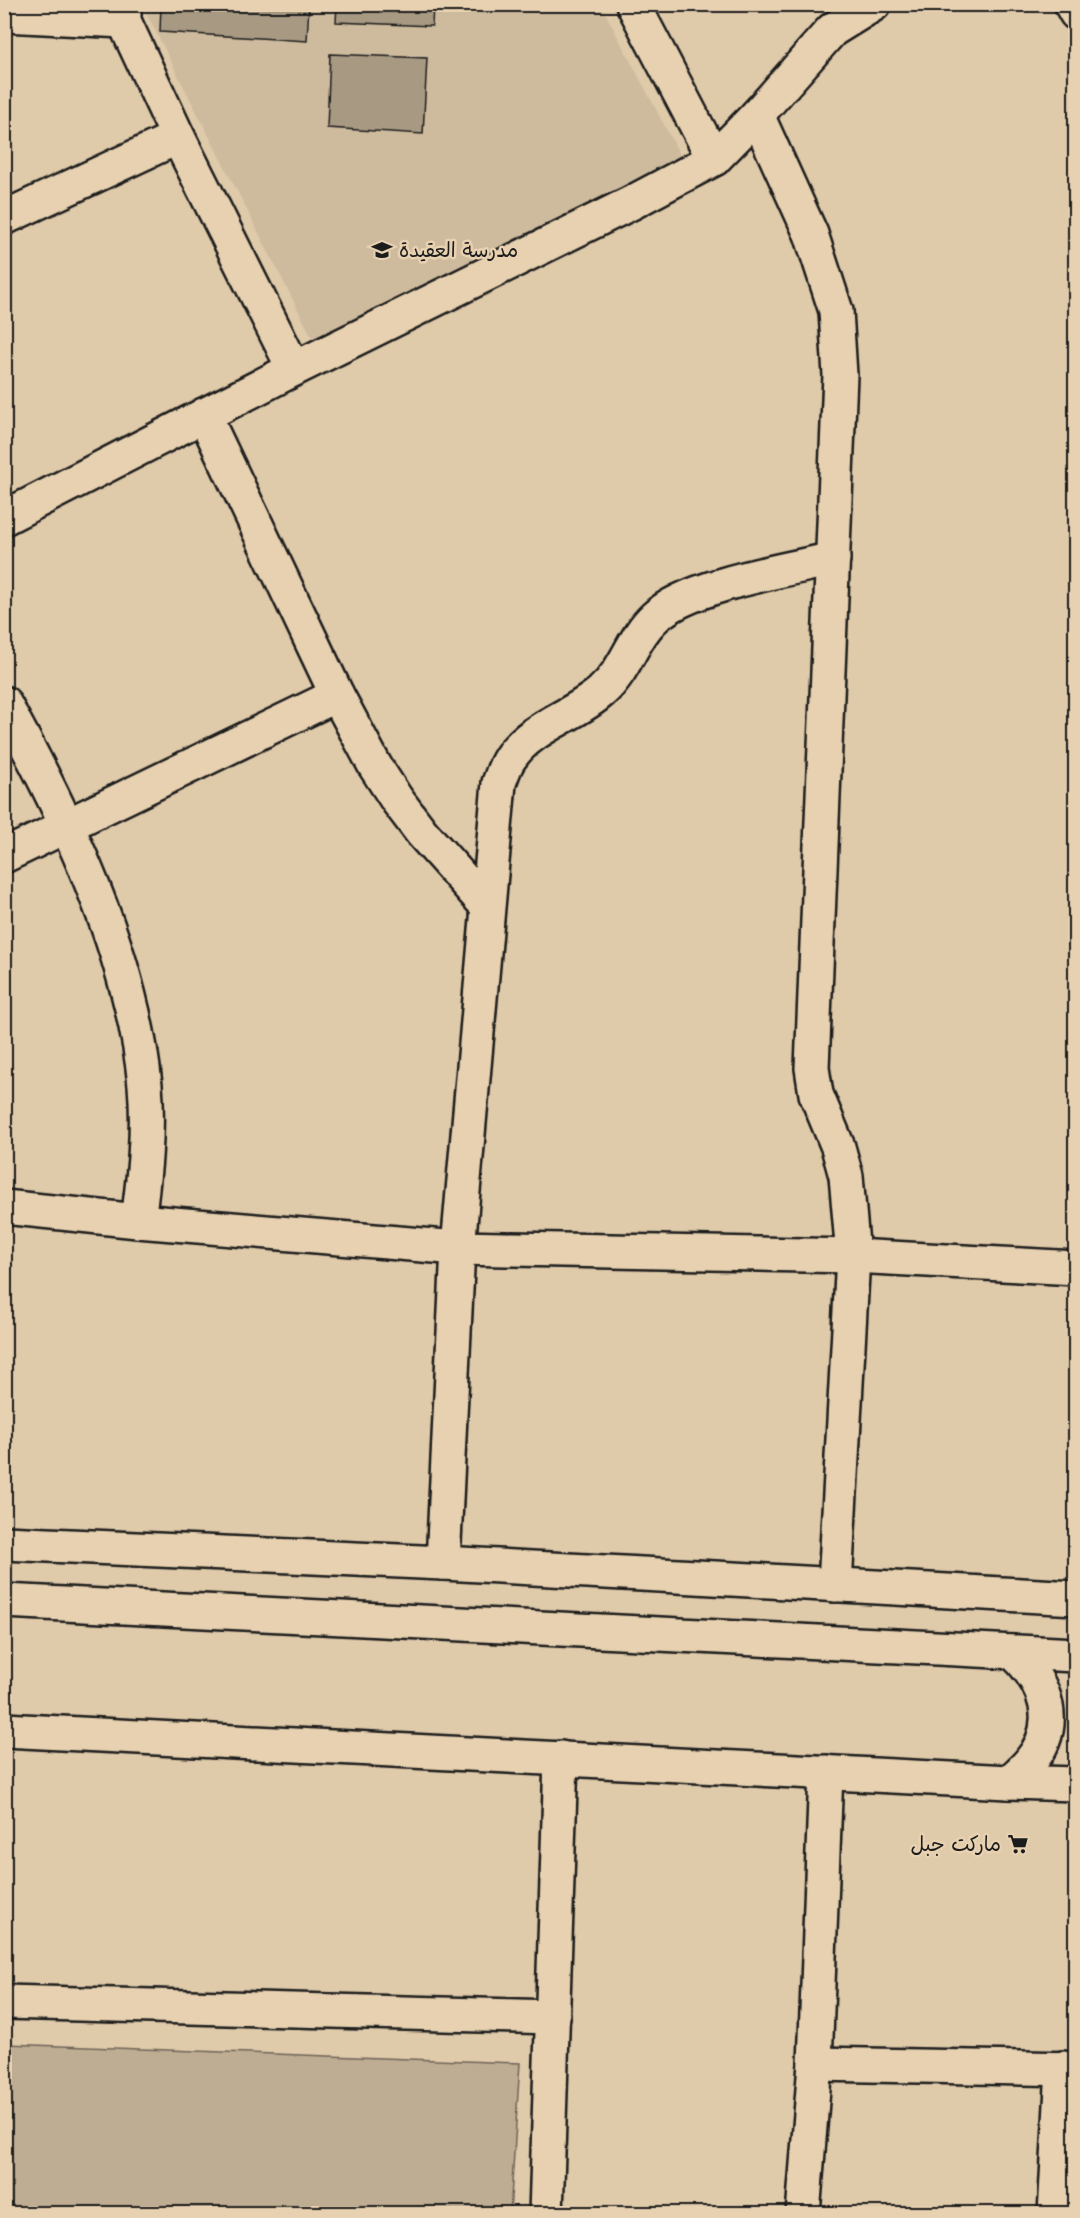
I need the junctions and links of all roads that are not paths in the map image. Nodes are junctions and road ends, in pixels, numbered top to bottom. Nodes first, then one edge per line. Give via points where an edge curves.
1 (633, 4) edge
2 (874, 4) edge
3 (1071, 4) edge
4 (124, 13) edge
5 (1076, 13) edge
6 (4, 15) edge
7 (757, 115) junction
8 (178, 137) junction
9 (714, 159) junction
10 (4, 218) edge
11 (294, 369) junction
12 (204, 415) junction
13 (4, 519) edge
14 (833, 559) junction
15 (337, 695) junction
16 (4, 703) edge
17 (66, 825) junction
18 (4, 856) edge
19 (487, 906) junction
20 (4, 1207) edge
21 (138, 1221) junction
22 (458, 1248) junction
23 (853, 1256) junction
24 (1076, 1268) edge
25 (4, 1543) edge
26 (443, 1563) junction
27 (835, 1586) junction
28 (1076, 1598) edge
29 (4, 1601) edge
30 (1014, 1653) junction
31 (1076, 1655) edge
32 (4, 1730) edge
33 (561, 1758) junction
34 (826, 1772) junction
35 (1009, 1782) junction
36 (1076, 1784) edge
37 (4, 2002) edge
38 (553, 2017) junction
39 (815, 2064) junction
40 (1069, 2069) edge
41 (546, 2214) edge
42 (803, 2214) edge
43 (1055, 2214) edge

1 - 9 street
2 - 7 street via 832,30
3 - 5 street
4 - 6 street
4 - 8 street
7 - 9 street
7 - 14 street via 812,234 836,311 840,375
8 - 10 street
8 - 11 street
9 - 11 street
11 - 12 street
12 - 13 street
12 - 15 street
14 - 19 street via 710,589 682,600 656,616 603,691 529,737 510,758 499,783
14 - 23 street via 812,1068 816,1094 846,1176
15 - 17 street
15 - 19 street via 397,800
16 - 17 street
17 - 18 street
17 - 21 street via 121,968 138,1034 145,1087 147,1156
19 - 22 street
20 - 21 street
21 - 22 street
22 - 23 street
22 - 26 street
23 - 24 street
23 - 27 street
25 - 26 street
26 - 27 street
27 - 28 street
29 - 30 street
30 - 31 street
30 - 35 street via 1038,1681 1047,1714 1039,1749
32 - 33 street
33 - 34 street
33 - 38 street
34 - 35 street
34 - 39 street
35 - 36 street
37 - 38 street
38 - 41 street
39 - 40 street
39 - 42 street
40 - 43 street

